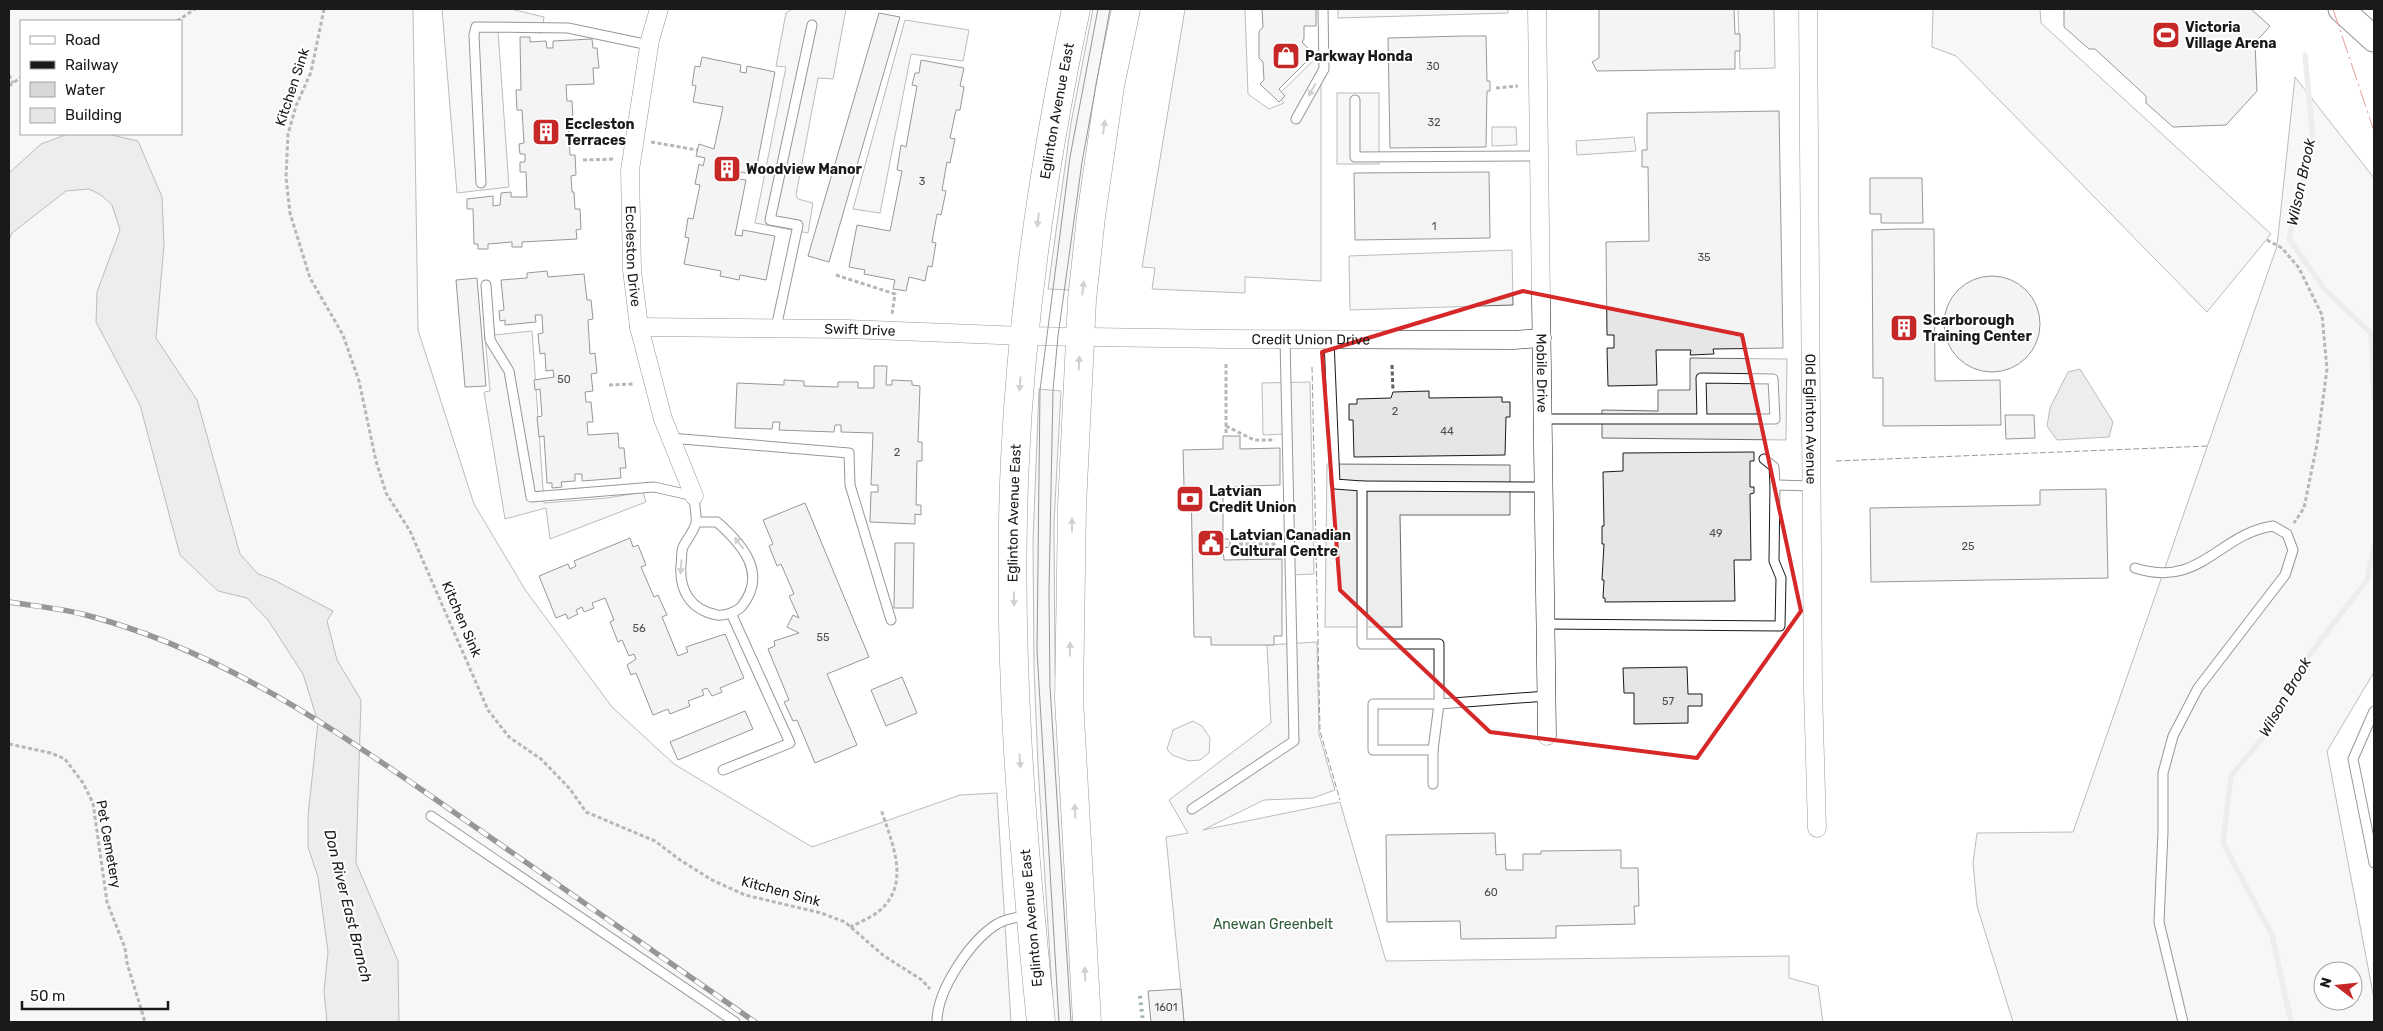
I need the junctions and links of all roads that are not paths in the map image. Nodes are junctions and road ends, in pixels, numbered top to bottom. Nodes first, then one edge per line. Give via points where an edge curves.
1 (659, 9) edge
2 (1076, 9) edge
3 (1126, 9) edge
4 (1323, 9) edge
5 (1537, 9) edge
6 (1808, 9) edge
7 (2341, 9) edge
8 (812, 25) dead end
9 (2374, 39) edge
10 (649, 45) junction
11 (1354, 100) dead end
12 (1296, 119) dead end
13 (1539, 156) junction
14 (481, 183) dead end
15 (486, 284) dead end
16 (639, 327) junction
17 (776, 328) junction
18 (1024, 336) junction
19 (1080, 336) junction
20 (1542, 338) junction
21 (1285, 340) junction
22 (1329, 340) junction
23 (1702, 418) junction
24 (1542, 419) junction
25 (670, 438) junction
26 (1764, 459) dead end
27 (1774, 485) junction
28 (1362, 486) junction
29 (1811, 486) junction
30 (1543, 487) junction
31 (694, 496) junction
32 (696, 522) junction
33 (2135, 568) dead end
34 (731, 613) junction
35 (891, 620) dead end
36 (1546, 624) junction
37 (1547, 696) junction
38 (1439, 704) junction
39 (2374, 711) edge
40 (1547, 736) dead end
41 (1433, 750) junction
42 (723, 770) dead end
43 (1434, 784) dead end
44 (1192, 809) dead end
45 (432, 816) dead end
46 (1816, 828) dead end
47 (2374, 863) edge
48 (1030, 915) junction
49 (937, 1018) edge
50 (735, 1022) edge
51 (1040, 1022) edge
52 (1087, 1022) edge
53 (2183, 1022) edge

1 - 10 street, Eccleston Drive
2 -> 18 main road, Eglinton Avenue East via 1045,171
19 -> 3 main road via 1093,202 1110,86
4 -> 12 lane via 1324,69
5 - 13 street, Mobile Drive
6 - 29 street, Old Eglinton Avenue
7 - 9 street
8 - 17 lane via 770,220 798,226
10 - 14 lane via 568,28 476,27
10 - 16 street, Eccleston Drive via 630,170 632,270
11 - 13 lane via 1355,157
13 - 20 street, Mobile Drive
15 - 31 lane via 490,340 510,371 531,497 654,487
16 - 17 street, Swift Drive
16 - 25 street, Eccleston Drive via 662,420
17 - 18 street, Swift Drive
18 - 19 street, Swift Drive
18 -> 48 main road, Eglinton Avenue East via 1015,460 1013,573 1016,699
19 - 21 street, Credit Union Drive
52 -> 19 main road via 1069,699 1072,506
20 - 22 street, Credit Union Drive
20 - 24 street, Mobile Drive
21 - 22 street, Credit Union Drive
21 - 44 lane via 1294,741
22 - 28 lane via 1335,484
23 - 23 lane via 1775,419 1773,379 1701,378
23 - 24 lane
24 - 30 street, Mobile Drive
25 - 31 street, Eccleston Drive
25 - 35 lane via 849,453 850,485
26 - 27 lane via 1774,467
27 - 29 lane
27 - 36 lane via 1774,561 1781,578 1780,626
28 - 30 lane
28 - 38 lane via 1362,644 1439,644
29 - 46 street, Old Eglinton Avenue
30 - 36 street, Mobile Drive
31 - 32 lane
32 -> 34 lane via 682,548 680,576 685,594 691,603 712,614 722,616
34 -> 32 lane via 740,608 750,591 752,568 747,553 737,539 717,522
33 - 53 lane via 2166,575 2187,570 2257,528 2273,526 2287,534 2293,550 2285,575 2198,688 2173,736 2162,773 2159,922
34 - 42 lane via 790,743
36 - 37 street, Mobile Drive
37 - 38 lane
37 - 40 street, Mobile Drive
38 - 41 lane
38 - 41 lane via 1374,704 1373,750
39 - 47 lane via 2353,760
41 - 43 lane
45 - 50 lane
48 - 49 lane via 1010,918 996,925 963,958 946,986
48 - 51 main road, Eglinton Avenue East

